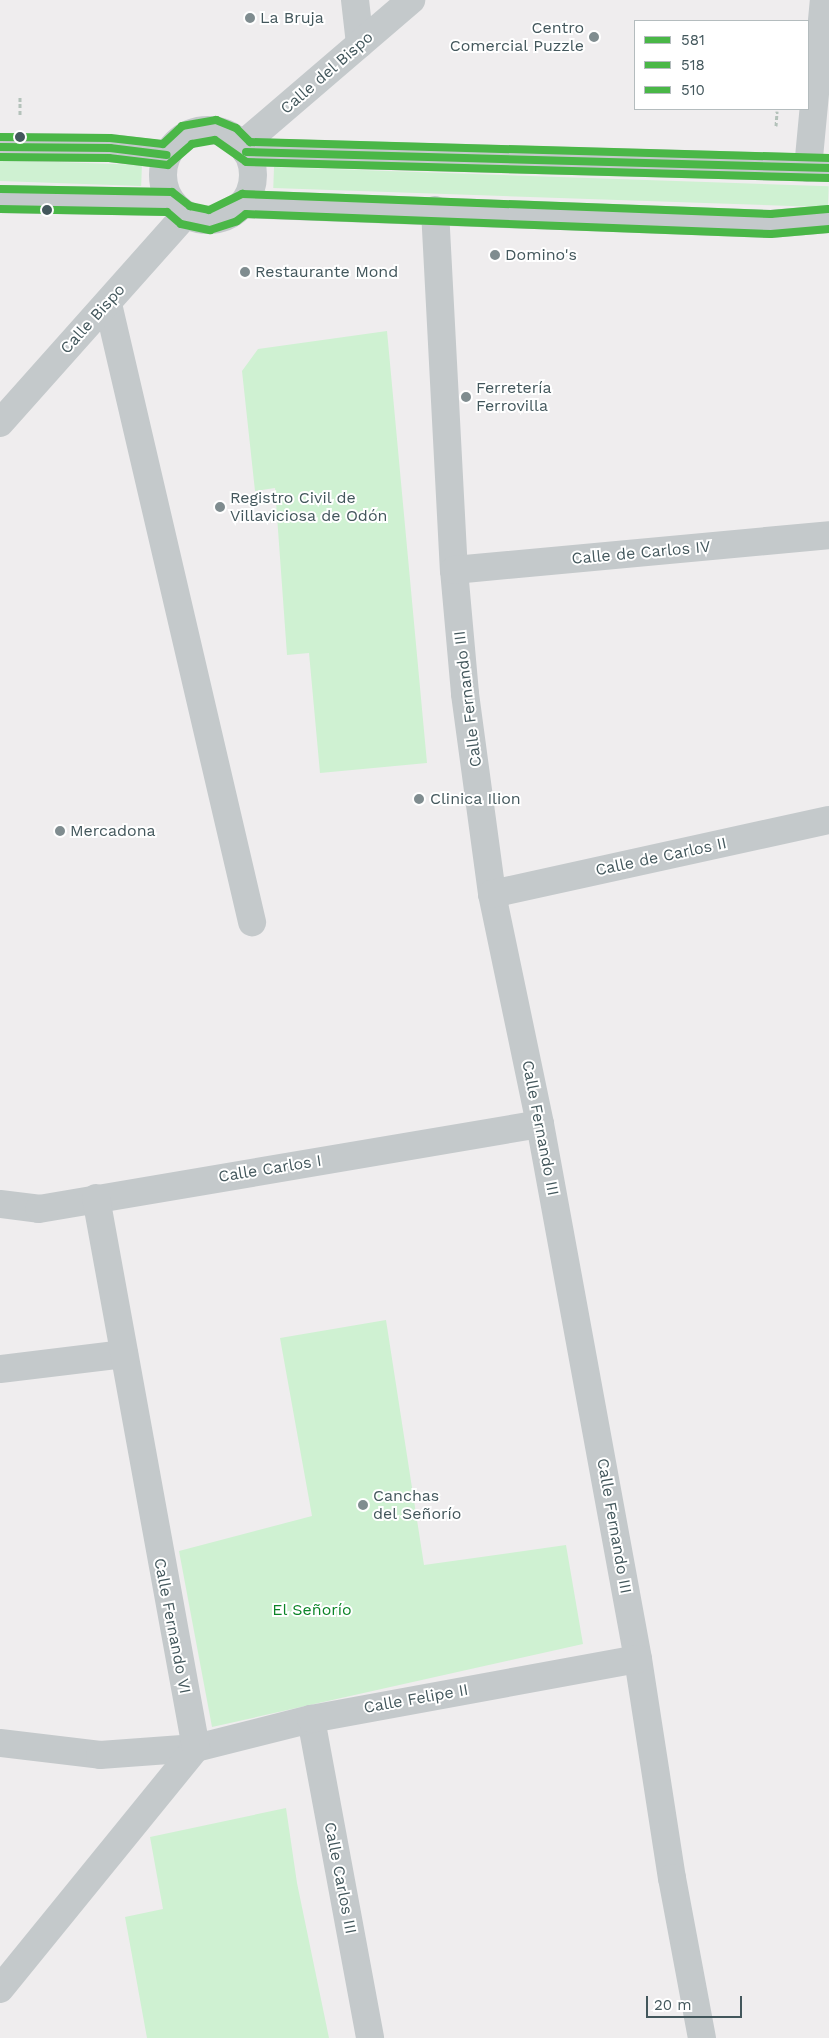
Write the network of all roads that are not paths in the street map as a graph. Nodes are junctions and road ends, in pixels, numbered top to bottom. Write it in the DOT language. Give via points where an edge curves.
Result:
graph roads {
  1 [pos="354,0"];
  2 [pos="411,0"];
  3 [pos="824,0"];
  4 [pos="360,44"];
  5 [pos="0,147"];
  6 [pos="244,148"];
  7 [pos="167,155"];
  8 [pos="818,168"];
  9 [pos="0,199"];
  10 [pos="242,204"];
  11 [pos="178,208"];
  12 [pos="435,210"];
  13 [pos="829,219"];
  14 [pos="108,304"];
  15 [pos="0,422"];
  16 [pos="829,535"];
  17 [pos="454,570"];
  18 [pos="829,820"];
  19 [pos="492,894"];
  20 [pos="252,922"];
  21 [pos="540,1124"];
  22 [pos="96,1198"];
  23 [pos="0,1204"];
  24 [pos="124,1354"];
  25 [pos="0,1369"];
  26 [pos="638,1659"];
  27 [pos="310,1719"];
  28 [pos="0,1743"];
  29 [pos="196,1748"];
  30 [pos="0,1990"];
  31 [pos="370,2038"];
  32 [pos="702,2038"];
  1 -- 4 [label="street"];
  2 -- 4 [label="street, Calle del Bispo"];
  3 -- 8 [label="street"];
  4 -- 6 [label="street, Calle del Bispo"];
  5 -- 7 [label="street" via="110,148"];
  6 -- 7 [label="street" via="216,130 202,130 176,143"];
  6 -- 8 [label="street"];
  6 -- 10 [label="street" via="253,169 251,188"];
  7 -- 11 [label="street" via="164,187"];
  9 -- 11 [label="street" via="109,199"];
  10 -- 11 [label="street" via="234,212 210,220"];
  10 -- 12 [label="street"];
  11 -- 14 [label="street, Calle Bispo"];
  12 -- 13 [label="street" via="771,224"];
  12 -- 17 [label="street, Calle Fernando III"];
  14 -- 15 [label="street, Calle Bispo"];
  14 -- 20 [label="street"];
  16 -- 17 [label="street, Calle de Carlos IV"];
  17 -- 19 [label="street, Calle Fernando III" via="465,694"];
  18 -- 19 [label="street, Calle de Carlos II"];
  19 -- 21 [label="street, Calle Fernando III"];
  21 -- 22 [label="street, Calle Carlos I"];
  21 -- 26 [label="street, Calle Fernando III"];
  22 -- 23 [label="street, Calle Carlos I" via="39,1209"];
  22 -- 24 [label="street, Calle Fernando VI"];
  24 -- 25 [label="street"];
  24 -- 29 [label="street, Calle Fernando VI"];
  26 -- 27 [label="street, Calle Felipe II"];
  26 -- 32 [label="street, Calle Fernando III" via="672,1878"];
  27 -- 29 [label="street, Calle Felipe II"];
  27 -- 31 [label="street, Calle Carlos III"];
  28 -- 29 [label="street, Calle Felipe II" via="100,1754"];
  29 -- 30 [label="street"];
}
